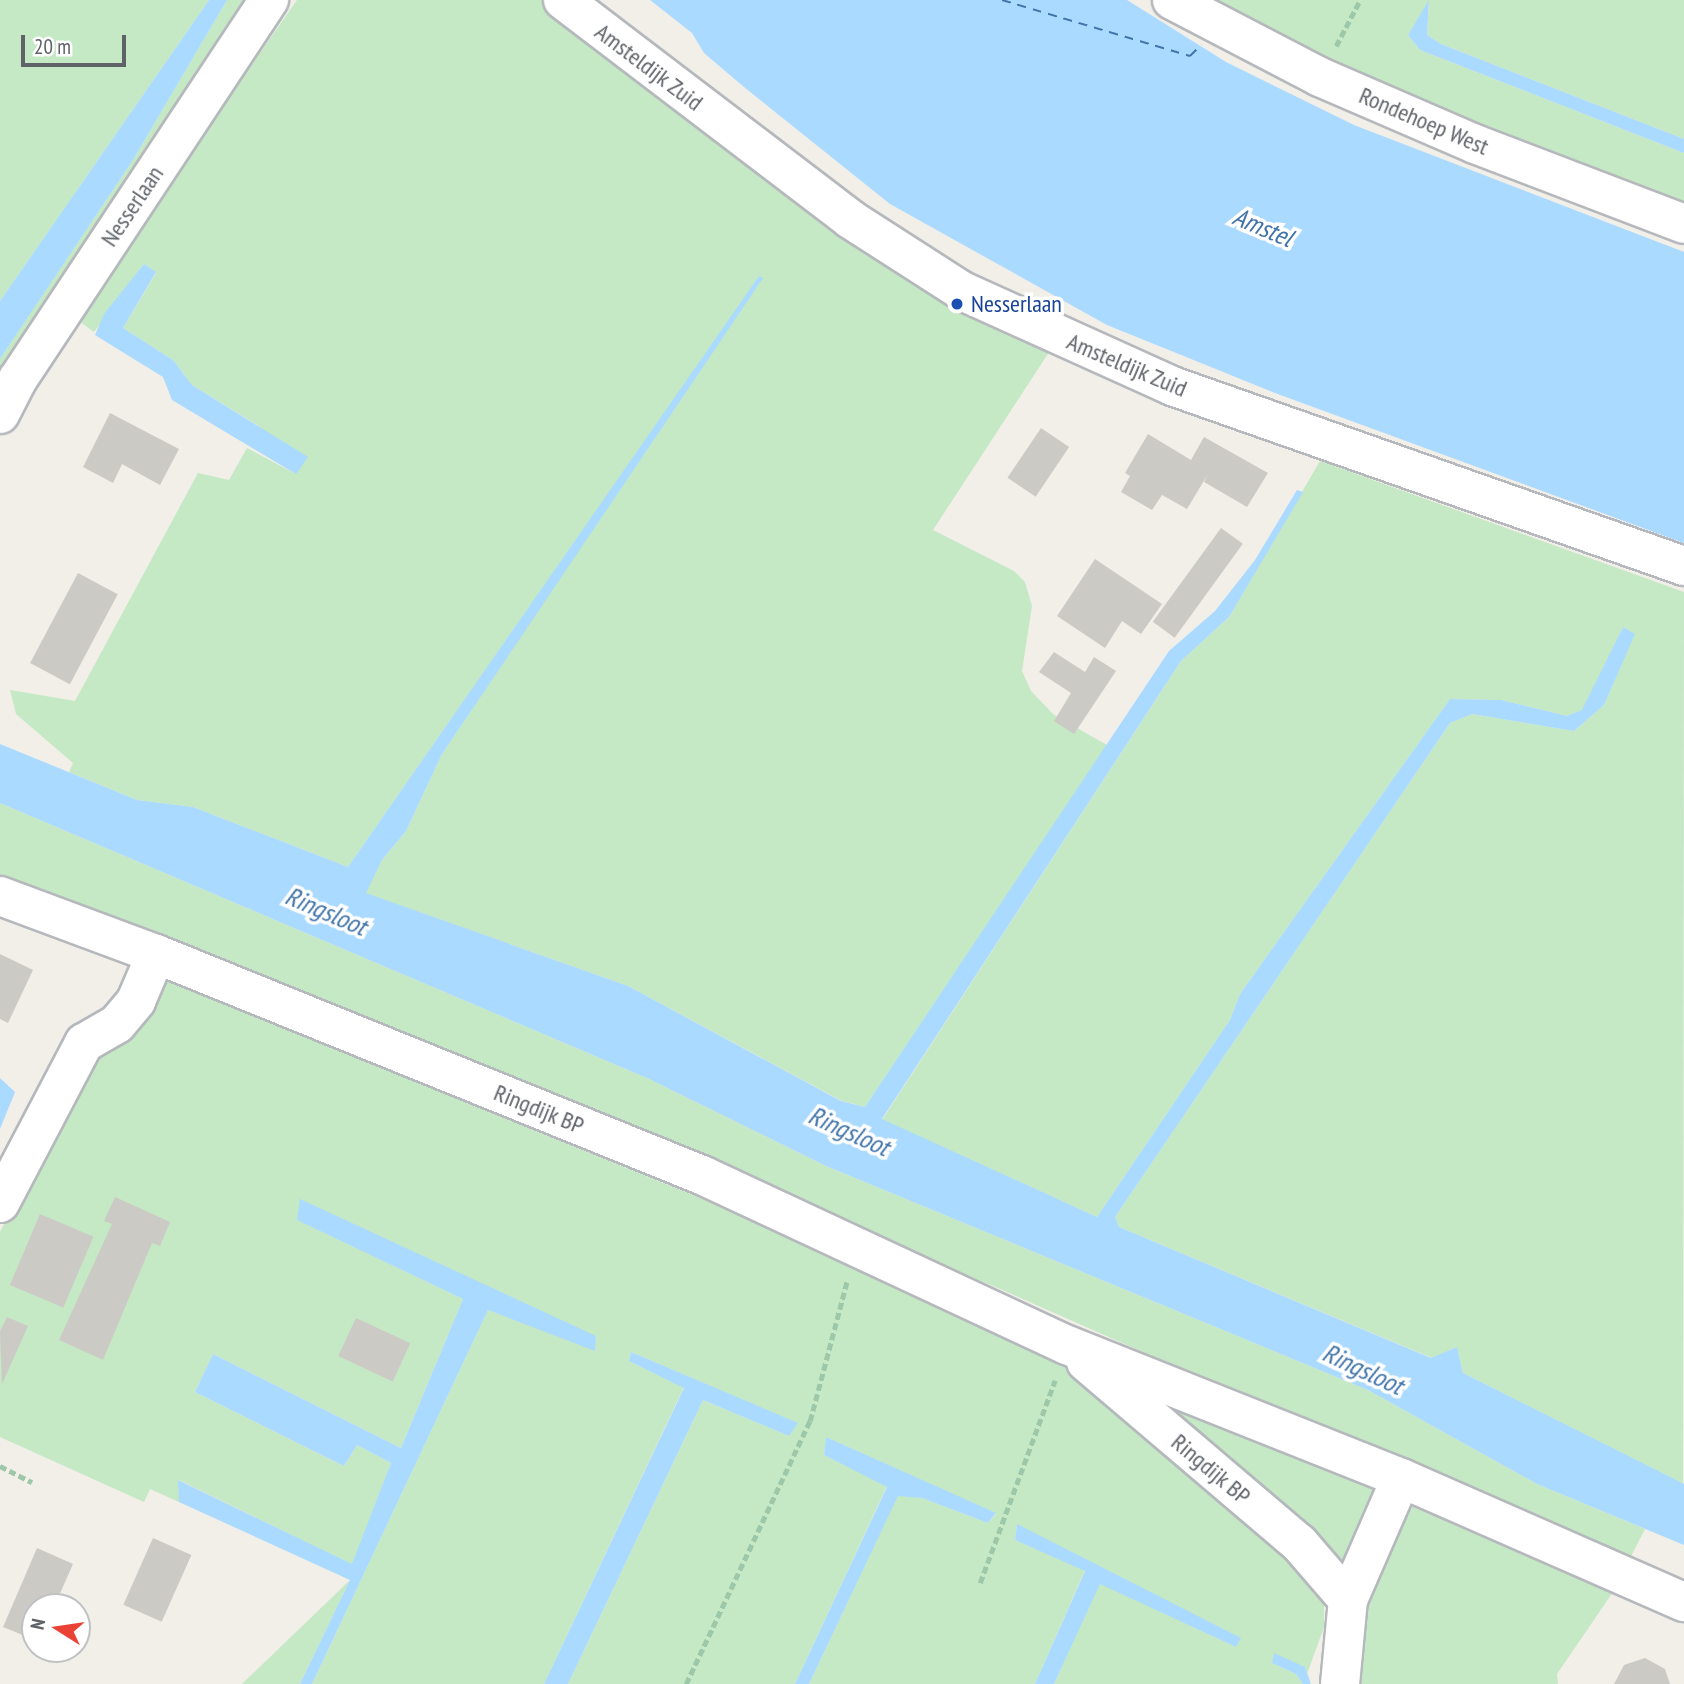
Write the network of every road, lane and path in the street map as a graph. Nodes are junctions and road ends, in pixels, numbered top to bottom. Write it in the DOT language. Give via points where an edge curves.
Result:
graph roads {
  1 [pos="269,0"];
  2 [pos="563,0"];
  3 [pos="1172,0"];
  4 [pos="1360,0"];
  5 [pos="1320,77"];
  6 [pos="1684,224"];
  7 [pos="0,414"];
  8 [pos="1684,566"];
  9 [pos="0,896"];
  10 [pos="156,954"];
  11 [pos="0,1203"];
  12 [pos="856,1246"];
  13 [pos="1068,1345"];
  14 [pos="0,1466"];
  15 [pos="1401,1478"];
  16 [pos="32,1482"];
  17 [pos="980,1583"];
  18 [pos="1348,1600"];
  19 [pos="1684,1602"];
  20 [pos="687,1684"];
  21 [pos="1340,1684"];
  1 -- 7 [label="street, Nesserlaan" via="18,379"];
  2 -- 8 [label="street, Amsteldijk Zuid" via="850,219 962,291 1172,386"];
  3 -- 5 [label="street, Rondehoep West"];
  4 -- 5 [label="path"];
  5 -- 6 [label="street, Rondehoep West" via="1475,144"];
  9 -- 10 [label="street, Ringdijk BP"];
  10 -- 11 [label="street" via="136,1002 117,1024 84,1043"];
  10 -- 12 [label="street, Ringdijk BP" via="704,1176"];
  12 -- 13 [label="street, Ringdijk BP"];
  12 -- 20 [label="path" via="810,1421"];
  13 -- 15 [label="street, Ringdijk BP"];
  13 -- 17 [label="path"];
  13 -- 18 [label="street, Ringdijk BP" via="1299,1543"];
  14 -- 16 [label="path"];
  15 -- 18 [label="street"];
  15 -- 19 [label="street, Ringdijk BP"];
  18 -- 21 [label="street"];
}
